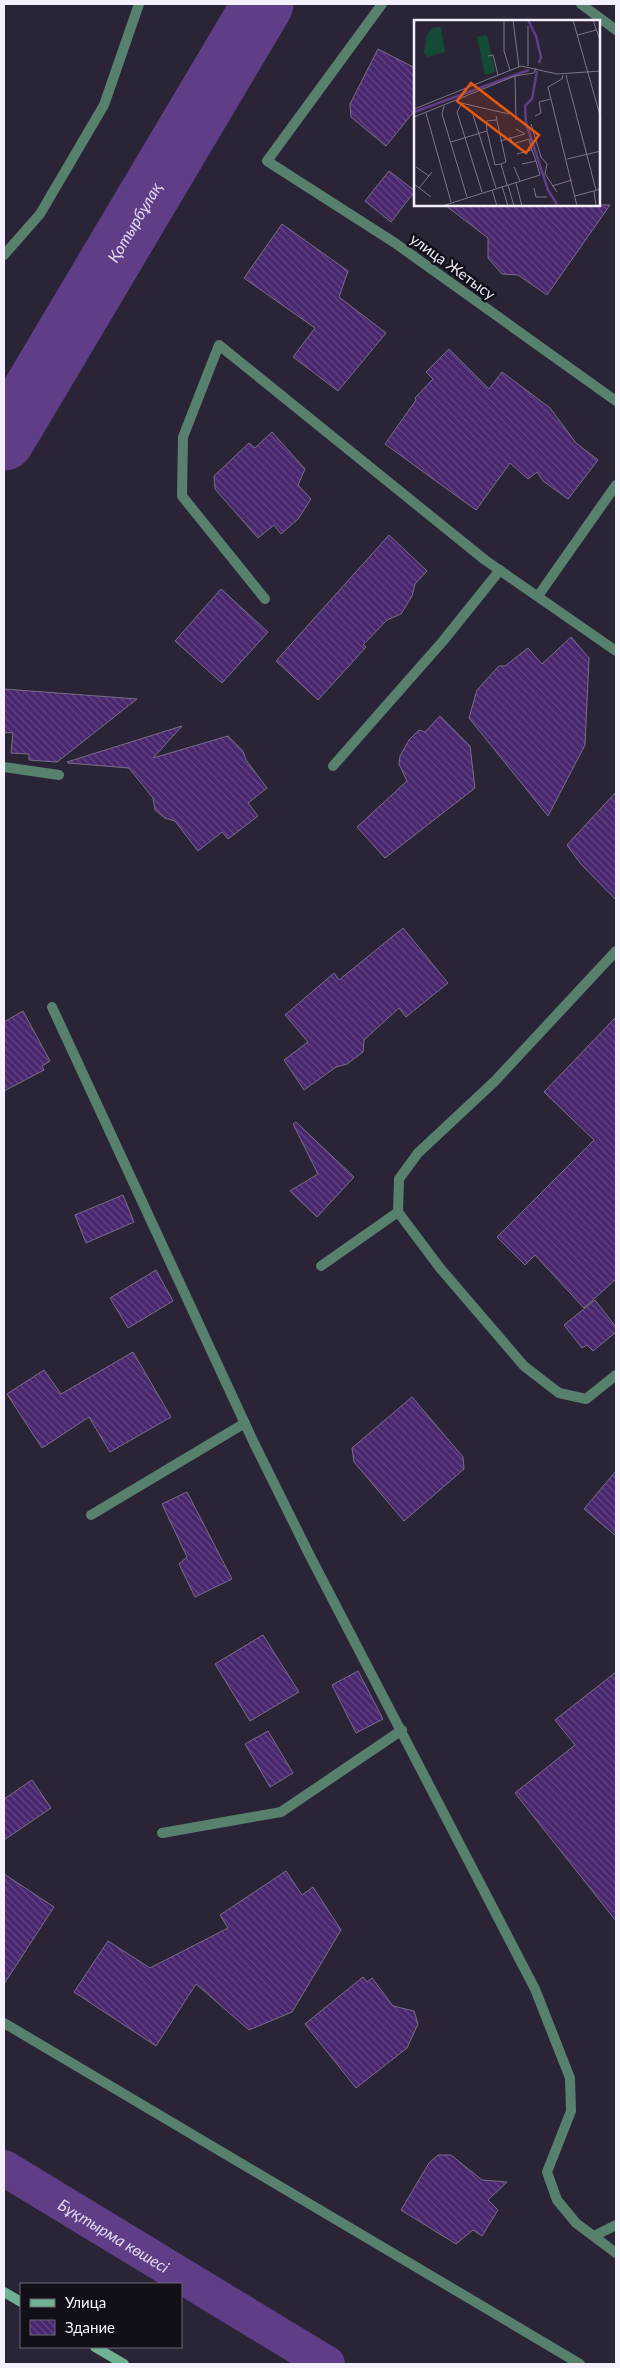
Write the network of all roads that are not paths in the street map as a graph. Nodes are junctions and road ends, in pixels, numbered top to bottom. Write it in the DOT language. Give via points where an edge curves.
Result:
graph roads {
  1 [pos="140,4"];
  2 [pos="382,4"];
  3 [pos="581,4"];
  4 [pos="616,30"];
  5 [pos="4,255"];
  6 [pos="616,401"];
  7 [pos="616,485"];
  8 [pos="500,570"];
  9 [pos="538,596"];
  10 [pos="265,599"];
  11 [pos="616,651"];
  12 [pos="333,766"];
  13 [pos="4,767"];
  14 [pos="59,775"];
  15 [pos="616,951"];
  16 [pos="52,1007"];
  17 [pos="398,1212"];
  18 [pos="321,1266"];
  19 [pos="616,1375"];
  20 [pos="245,1423"];
  21 [pos="91,1515"];
  22 [pos="402,1730"];
  23 [pos="162,1833"];
  24 [pos="4,2023"];
  25 [pos="616,2225"];
  26 [pos="594,2236"];
  27 [pos="616,2253"];
  28 [pos="4,2292"];
  29 [pos="20,2301"];
  30 [pos="97,2348"];
  31 [pos="124,2364"];
  32 [pos="580,2364"];
  1 -- 5 [label="street" via="104,105 40,214"];
  2 -- 6 [label="street, улица Жетысу" via="267,161 395,243"];
  3 -- 4 [label="street"];
  7 -- 9 [label="street"];
  8 -- 9 [label="street"];
  8 -- 10 [label="street" via="219,345 183,437 182,496"];
  8 -- 12 [label="street" via="444,641"];
  9 -- 11 [label="street"];
  13 -- 14 [label="street"];
  15 -- 17 [label="street" via="494,1081 418,1154 399,1179"];
  16 -- 20 [label="street"];
  17 -- 18 [label="street"];
  17 -- 19 [label="street" via="440,1268 524,1366 559,1393 586,1399"];
  20 -- 21 [label="street"];
  20 -- 22 [label="street" via="310,1556"];
  22 -- 23 [label="street" via="281,1812"];
  22 -- 26 [label="street" via="535,1989 570,2078 571,2111 547,2172 557,2200 576,2223"];
  24 -- 32 [label="street"];
  25 -- 26 [label="street"];
  26 -- 27 [label="street"];
  28 -- 29 [label="main road"];
  30 -- 31 [label="main road"];
}
